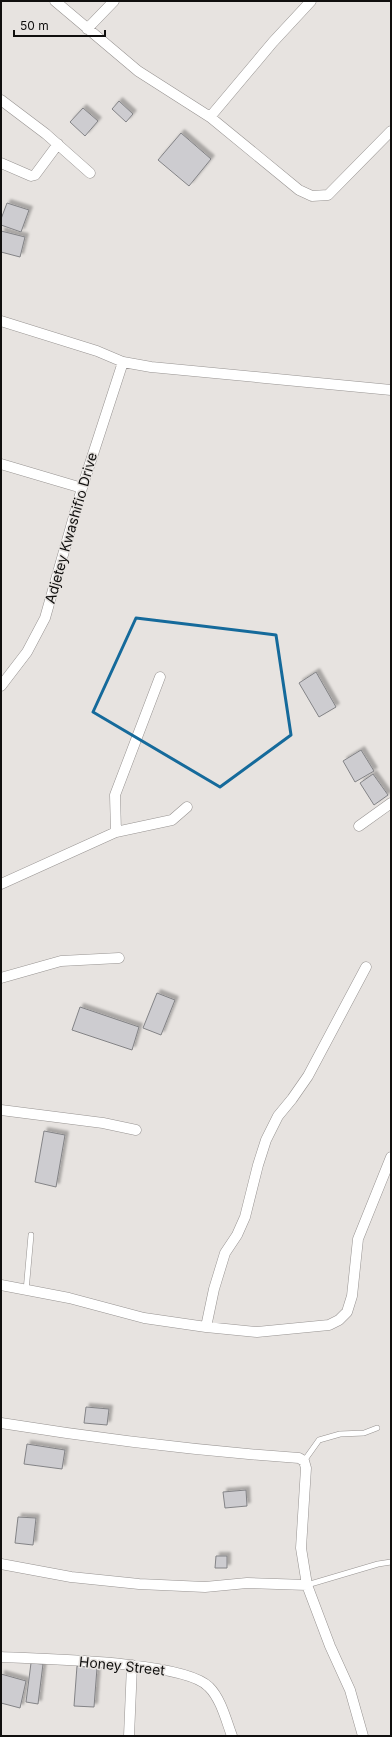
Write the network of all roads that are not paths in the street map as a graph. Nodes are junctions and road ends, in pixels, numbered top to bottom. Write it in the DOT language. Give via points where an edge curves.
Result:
graph roads {
  1 [pos="55,1"];
  2 [pos="114,1"];
  3 [pos="311,1"];
  4 [pos="87,29"];
  5 [pos="1,100"];
  6 [pos="210,117"];
  7 [pos="391,131"];
  8 [pos="58,144"];
  9 [pos="1,163"];
  10 [pos="90,173"];
  11 [pos="1,321"];
  12 [pos="123,362"];
  13 [pos="391,390"];
  14 [pos="1,464"];
  15 [pos="82,488"];
  16 [pos="160,677"];
  17 [pos="1,686"];
  18 [pos="391,803"];
  19 [pos="187,808"];
  20 [pos="359,826"];
  21 [pos="116,832"];
  22 [pos="1,884"];
  23 [pos="119,958"];
  24 [pos="366,967"];
  25 [pos="1,978"];
  26 [pos="1,1110"];
  27 [pos="136,1130"];
  28 [pos="391,1157"];
  29 [pos="31,1235"];
  30 [pos="1,1285"];
  31 [pos="26,1291"];
  32 [pos="206,1327"];
  33 [pos="1,1423"];
  34 [pos="377,1428"];
  35 [pos="304,1461"];
  36 [pos="391,1562"];
  37 [pos="1,1564"];
  38 [pos="307,1585"];
  39 [pos="1,1657"];
  40 [pos="132,1665"];
  41 [pos="129,1736"];
  42 [pos="232,1736"];
  43 [pos="363,1736"];
  1 -- 4 [label="street"];
  2 -- 4 [label="street"];
  3 -- 6 [label="street"];
  4 -- 6 [label="street" via="138,71"];
  5 -- 8 [label="street"];
  6 -- 7 [label="street" via="299,190 312,196 328,195"];
  8 -- 9 [label="street" via="39,172 31,176"];
  8 -- 10 [label="street"];
  11 -- 12 [label="street" via="90,348"];
  12 -- 13 [label="street" via="151,367"];
  12 -- 15 [label="street, Adjetey Kwashifio Drive"];
  14 -- 15 [label="street"];
  15 -- 17 [label="street, Adjetey Kwashifio Drive" via="45,618 27,652"];
  16 -- 21 [label="street" via="115,794"];
  18 -- 20 [label="street"];
  19 -- 21 [label="street" via="172,820"];
  21 -- 22 [label="street"];
  23 -- 25 [label="street" via="61,961"];
  24 -- 32 [label="street" via="308,1076 278,1116 266,1140 245,1217 225,1253"];
  26 -- 27 [label="street" via="103,1123"];
  28 -- 32 [label="street" via="358,1239 352,1296 346,1312 339,1320 329,1325 257,1332"];
  29 -- 31 [label="lane"];
  30 -- 31 [label="street"];
  31 -- 32 [label="street" via="69,1298 144,1318"];
  33 -- 35 [label="street" via="65,1433 299,1458"];
  34 -- 35 [label="lane" via="364,1433 340,1434 319,1440"];
  35 -- 38 [label="street" via="306,1468 301,1548"];
  36 -- 38 [label="lane"];
  37 -- 38 [label="street" via="71,1577 139,1584 205,1587 247,1583"];
  38 -- 43 [label="street" via="350,1690"];
  39 -- 40 [label="street, Honey Street"];
  40 -- 41 [label="street"];
  40 -- 42 [label="street, Honey Street" via="192,1676 209,1686"];
}
